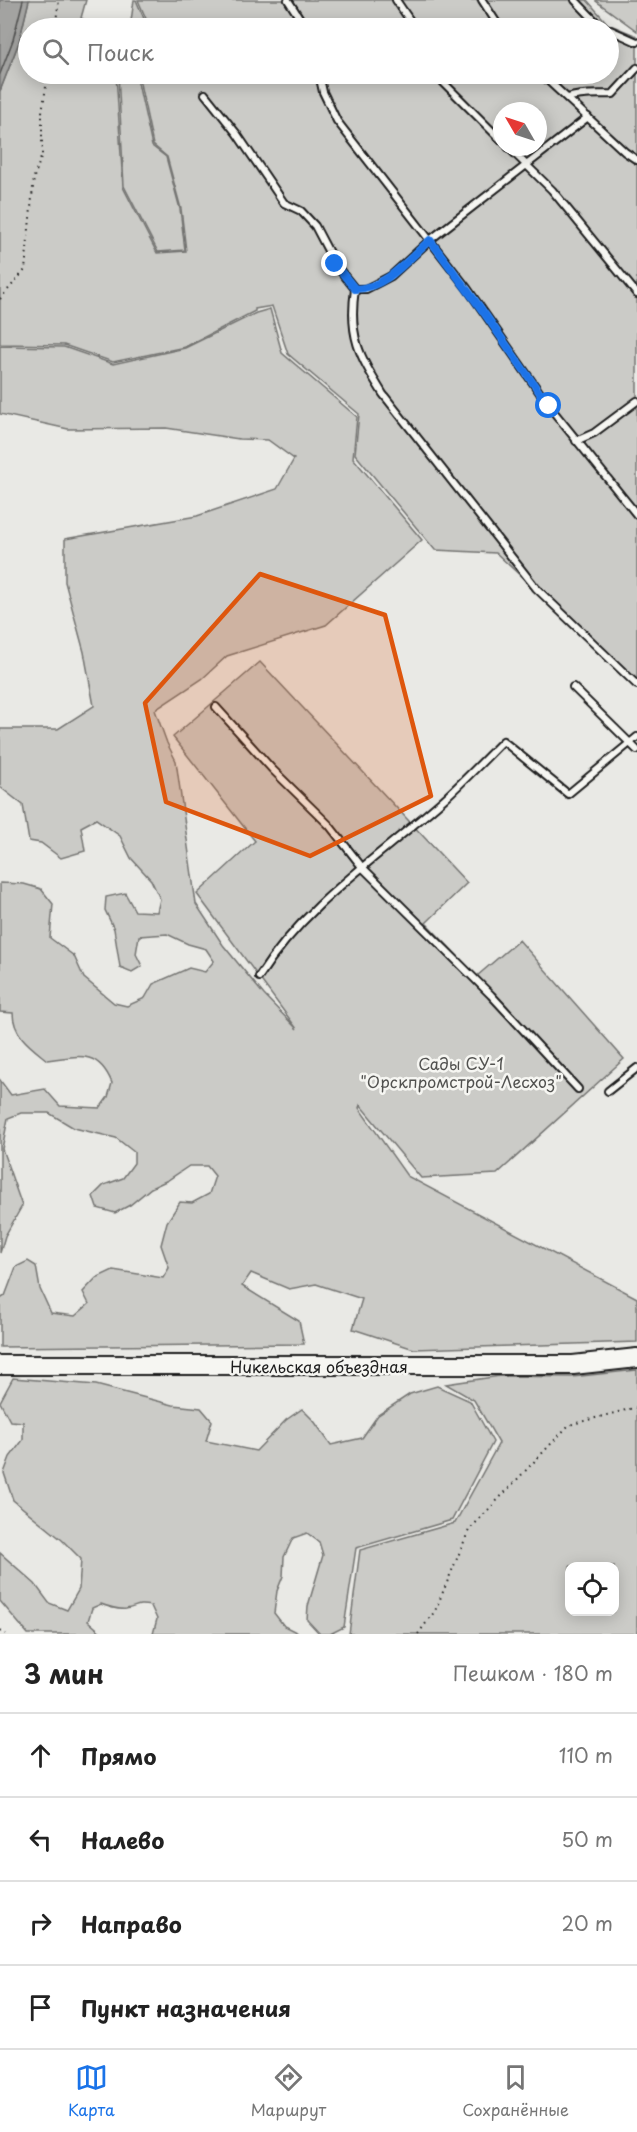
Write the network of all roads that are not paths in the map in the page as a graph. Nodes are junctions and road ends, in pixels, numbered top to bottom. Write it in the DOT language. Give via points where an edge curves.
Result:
graph roads {
  1 [pos="288,0"];
  2 [pos="396,0"];
  3 [pos="482,0"];
  4 [pos="575,0"];
  5 [pos="300,18"];
  6 [pos="408,18"];
  7 [pos="494,18"];
  8 [pos="592,18"];
  9 [pos="619,34"];
  10 [pos="637,42"];
  11 [pos="637,68"];
  12 [pos="321,84"];
  13 [pos="445,84"];
  14 [pos="552,84"];
  15 [pos="205,94"];
  16 [pos="568,98"];
  17 [pos="588,117"];
  18 [pos="493,132"];
  19 [pos="517,156"];
  20 [pos="637,160"];
  21 [pos="526,166"];
  22 [pos="430,240"];
  23 [pos="355,289"];
  24 [pos="637,294"];
  25 [pos="637,401"];
  26 [pos="576,441"];
  27 [pos="637,515"];
  28 [pos="637,685"];
  29 [pos="573,687"];
  30 [pos="216,707"];
  31 [pos="637,737"];
  32 [pos="628,742"];
  33 [pos="637,750"];
  34 [pos="362,867"];
  35 [pos="259,977"];
  36 [pos="637,1068"];
  37 [pos="578,1089"];
  38 [pos="608,1091"];
  39 [pos="637,1358"];
  40 [pos="0,1365"];
  1 -- 5 [label="lane"];
  2 -- 6 [label="lane"];
  3 -- 7 [label="lane"];
  4 -- 8 [label="lane"];
  9 -- 10 [label="lane"];
  11 -- 16 [label="lane" via="613,94 577,94"];
  12 -- 22 [label="lane" via="337,121"];
  13 -- 18 [label="lane"];
  14 -- 16 [label="lane"];
  15 -- 23 [label="lane" via="284,203 301,211 315,226 335,264"];
  16 -- 17 [label="lane"];
  17 -- 20 [label="lane"];
  17 -- 21 [label="lane"];
  19 -- 21 [label="lane"];
  21 -- 22 [label="lane"];
  21 -- 24 [label="lane" via="552,190"];
  22 -- 23 [label="lane" via="391,276 366,289"];
  22 -- 26 [label="lane"];
  23 -- 28 [label="lane" via="354,340 383,394 536,588"];
  25 -- 26 [label="lane" via="594,433"];
  26 -- 27 [label="lane"];
  29 -- 32 [label="lane"];
  30 -- 34 [label="lane" via="329,825"];
  31 -- 32 [label="lane"];
  32 -- 33 [label="lane"];
  32 -- 34 [label="lane" via="568,794 503,741 444,799"];
  34 -- 35 [label="lane" via="314,910 273,954"];
  34 -- 37 [label="lane" via="491,995"];
  36 -- 38 [label="lane"];
  39 -- 40 [label="main road, Никельская объездная" via="573,1365"];
}
